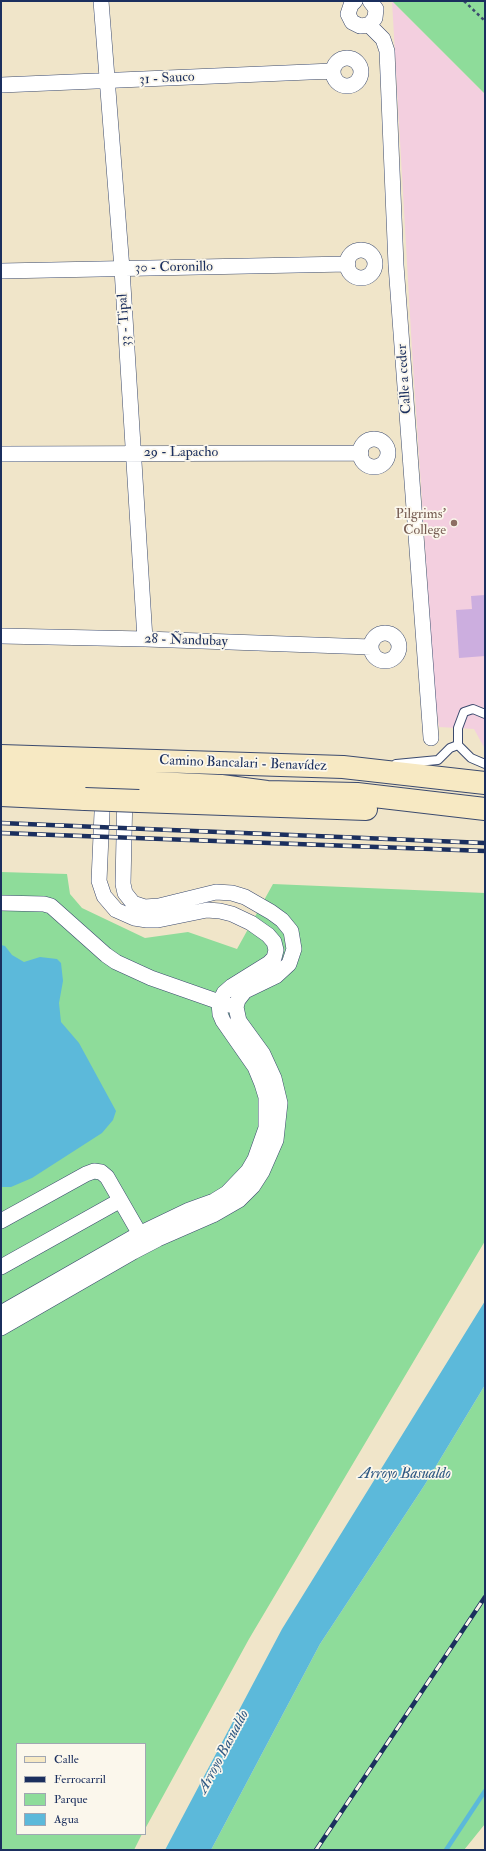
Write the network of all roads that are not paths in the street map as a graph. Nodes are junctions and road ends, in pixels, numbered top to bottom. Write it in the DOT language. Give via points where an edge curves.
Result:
graph roads {
  1 [pos="101,1"];
  2 [pos="354,1"];
  3 [pos="370,1"];
  4 [pos="369,25"];
  5 [pos="333,72"];
  6 [pos="108,82"];
  7 [pos="1,86"];
  8 [pos="348,264"];
  9 [pos="122,269"];
  10 [pos="1,272"];
  11 [pos="133,453"];
  12 [pos="360,453"];
  13 [pos="1,454"];
  14 [pos="1,636"];
  15 [pos="145,639"];
  16 [pos="371,647"];
  17 [pos="485,714"];
  18 [pos="431,738"];
  19 [pos="458,745"];
  20 [pos="1,756"];
  21 [pos="485,764"];
  22 [pos="343,768"];
  23 [pos="1,776"];
  24 [pos="103,781"];
  25 [pos="126,782"];
  26 [pos="485,783"];
  27 [pos="222,786"];
  28 [pos="1,795"];
  29 [pos="485,795"];
  30 [pos="485,810"];
  31 [pos="249,899"];
  32 [pos="1,903"];
  33 [pos="240,917"];
  34 [pos="219,1003"];
  35 [pos="236,1007"];
  36 [pos="120,1201"];
  37 [pos="1,1221"];
  38 [pos="143,1240"];
  39 [pos="1,1268"];
  40 [pos="1,1313"];
  41 [pos="1,1328"];
  1 -- 6 [label="street, 33 - Tipal"];
  2 -- 4 [label="street" via="348,14 352,22 360,26"];
  3 -- 4 [label="street" via="376,13"];
  4 -- 18 [label="street, Calle a ceder" via="383,39 387,51 396,265"];
  5 -- 6 [label="street, 31 - Sauco"];
  6 -- 7 [label="street, 31 - Sauco"];
  6 -- 9 [label="street, 33 - Tipal"];
  8 -- 9 [label="street, 30 - Coronillo"];
  9 -- 10 [label="street, 30 - Coronillo"];
  9 -- 11 [label="street, 33 - Tipal"];
  11 -- 12 [label="street, 29 - Lapacho"];
  11 -- 13 [label="street, 29 - Lapacho"];
  11 -- 15 [label="street, 33 - Tipal"];
  14 -- 15 [label="street, 28 - Ñandubay"];
  15 -- 16 [label="street, 28 - Ñandubay"];
  17 -- 19 [label="lane" via="474,709 464,712 458,728"];
  19 -- 21 [label="lane" via="471,758"];
  19 -- 22 [label="lane" via="450,748 438,760"];
  20 -- 22 [label="main road, Camino Bancalari - Benavídez"];
  22 -- 26 [label="main road, Camino Bancalari - Benavídez"];
  23 -- 24 [label="main road"];
  24 -- 25 [label="main road"];
  24 -- 33 [label="street" via="99,882 107,901 124,915 147,920 207,910"];
  25 -- 27 [label="main road"];
  25 -- 31 [label="street" via="122,884 129,900 138,906 159,906 216,892 232,893"];
  27 -- 29 [label="main road" via="331,782"];
  27 -- 30 [label="main road" via="267,792 357,794"];
  28 -- 30 [label="main road, bridge" via="383,810"];
  31 -- 33 [label="street"];
  31 -- 35 [label="street" via="282,920 291,931 294,949 286,969 245,991"];
  32 -- 34 [label="street" via="51,906 116,962 137,973"];
  33 -- 34 [label="street" via="268,935 276,950 269,964 232,986 224,993"];
  34 -- 35 [label="street"];
  34 -- 38 [label="street" via="223,1021 255,1067 262,1084 266,1111 266,1128 262,1143 248,1171 227,1193 189,1210"];
  35 -- 38 [label="street" via="239,1021 269,1065 277,1088 280,1103 278,1130 268,1161 253,1186 239,1200 213,1215"];
  36 -- 37 [label="street" via="107,1177 101,1172 94,1171"];
  36 -- 38 [label="street"];
  36 -- 39 [label="street"];
  38 -- 40 [label="street"];
  38 -- 41 [label="street"];
}
